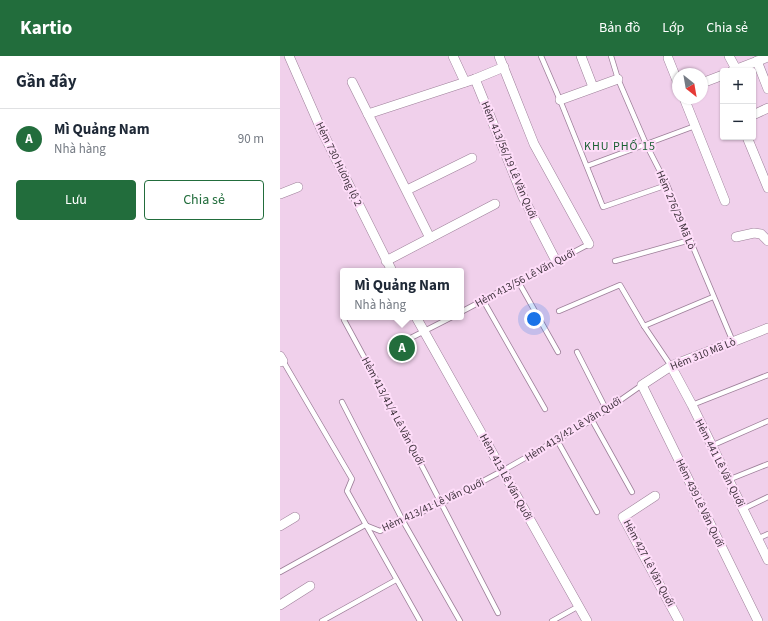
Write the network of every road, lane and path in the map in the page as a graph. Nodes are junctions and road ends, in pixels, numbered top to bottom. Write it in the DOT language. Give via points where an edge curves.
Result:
graph roads {
  1 [pos="289,56"];
  2 [pos="453,56"];
  3 [pos="499,56"];
  4 [pos="541,56"];
  5 [pos="581,56"];
  6 [pos="611,56"];
  7 [pos="729,56"];
  8 [pos="768,57"];
  9 [pos="668,58"];
  10 [pos="757,61"];
  11 [pos="504,67"];
  12 [pos="672,68"];
  13 [pos="733,68"];
  14 [pos="739,68"];
  15 [pos="720,75"];
  16 [pos="475,79"];
  17 [pos="618,79"];
  18 [pos="708,80"];
  19 [pos="352,82"];
  20 [pos="465,82"];
  21 [pos="593,87"];
  22 [pos="768,89"];
  23 [pos="560,100"];
  24 [pos="686,104"];
  25 [pos="767,112"];
  26 [pos="368,114"];
  27 [pos="756,114"];
  28 [pos="695,126"];
  29 [pos="748,140"];
  30 [pos="646,144"];
  31 [pos="472,158"];
  32 [pos="587,166"];
  33 [pos="667,185"];
  34 [pos="298,187"];
  35 [pos="768,188"];
  36 [pos="407,190"];
  37 [pos="280,194"];
  38 [pos="725,201"];
  39 [pos="495,204"];
  40 [pos="736,237"];
  41 [pos="430,238"];
  42 [pos="690,240"];
  43 [pos="768,241"];
  44 [pos="589,244"];
  45 [pos="386,261"];
  46 [pos="556,261"];
  47 [pos="615,261"];
  48 [pos="390,268"];
  49 [pos="518,281"];
  50 [pos="714,297"];
  51 [pos="483,300"];
  52 [pos="464,310"];
  53 [pos="560,311"];
  54 [pos="344,320"];
  55 [pos="418,320"];
  56 [pos="446,320"];
  57 [pos="644,326"];
  58 [pos="768,328"];
  59 [pos="424,332"];
  60 [pos="733,342"];
  61 [pos="393,347"];
  62 [pos="558,352"];
  63 [pos="577,352"];
  64 [pos="281,360"];
  65 [pos="671,366"];
  66 [pos="768,375"];
  67 [pos="642,385"];
  68 [pos="342,402"];
  69 [pos="692,406"];
  70 [pos="545,409"];
  71 [pos="606,409"];
  72 [pos="592,420"];
  73 [pos="768,421"];
  74 [pos="557,440"];
  75 [pos="711,446"];
  76 [pos="768,464"];
  77 [pos="502,471"];
  78 [pos="728,480"];
  79 [pos="632,492"];
  80 [pos="655,496"];
  81 [pos="768,497"];
  82 [pos="442,503"];
  83 [pos="743,509"];
  84 [pos="597,512"];
  85 [pos="295,517"];
  86 [pos="403,521"];
  87 [pos="365,525"];
  88 [pos="280,526"];
  89 [pos="768,534"];
  90 [pos="758,539"];
  91 [pos="768,560"];
  92 [pos="280,572"];
  93 [pos="396,580"];
  94 [pos="310,586"];
  95 [pos="280,605"];
  96 [pos="579,606"];
  97 [pos="498,613"];
  98 [pos="322,621"];
  99 [pos="420,621"];
  100 [pos="460,621"];
  101 [pos="552,621"];
  102 [pos="587,621"];
  103 [pos="679,621"];
  104 [pos="758,621"];
  1 -- 45 [label="street, Hẻm 730 Hương lộ 2" via="321,129"];
  2 -- 20 [label="street"];
  3 -- 11 [label="street"];
  4 -- 23 [label="lane"];
  5 -- 21 [label="street"];
  6 -- 17 [label="lane, Hẻm 276/29 Mã Lò"];
  7 -- 13 [label="street"];
  8 -- 10 [label="street"];
  9 -- 12 [label="street"];
  10 -- 14 [label="street"];
  10 -- 22 [label="street"];
  11 -- 16 [label="street"];
  11 -- 44 [label="street" via="534,144"];
  15 -- 18 [label="street"];
  16 -- 20 [label="street"];
  16 -- 46 [label="street, Hẻm 413/56/19 Lê Văn Quới" via="523,197"];
  17 -- 21 [label="street"];
  17 -- 30 [label="lane, Hẻm 276/29 Mã Lò"];
  19 -- 26 [label="street"];
  20 -- 26 [label="street"];
  21 -- 23 [label="street"];
  23 -- 32 [label="lane"];
  24 -- 28 [label="street"];
  25 -- 27 [label="street"];
  26 -- 36 [label="street"];
  28 -- 30 [label="lane"];
  28 -- 38 [label="street"];
  29 -- 35 [label="street"];
  30 -- 32 [label="lane"];
  30 -- 33 [label="lane, Hẻm 276/29 Mã Lò"];
  31 -- 36 [label="street"];
  32 -- 33 [label="lane" via="603,207"];
  33 -- 42 [label="lane, Hẻm 276/29 Mã Lò"];
  34 -- 37 [label="street"];
  36 -- 41 [label="street"];
  39 -- 41 [label="street"];
  40 -- 43 [label="street" via="754,233 761,234"];
  41 -- 45 [label="street"];
  42 -- 47 [label="lane"];
  42 -- 50 [label="lane, Hẻm 276/29 Mã Lò"];
  44 -- 46 [label="lane, Hẻm 413/56 Lê Văn Quới"];
  45 -- 48 [label="street, Hẻm 730 Hương lộ 2"];
  46 -- 49 [label="lane, Hẻm 413/56 Lê Văn Quới"];
  49 -- 51 [label="lane, Hẻm 413/56 Lê Văn Quới"];
  49 -- 62 [label="lane"];
  50 -- 57 [label="lane"];
  50 -- 60 [label="lane, Hẻm 276/29 Mã Lò"];
  51 -- 52 [label="lane, Hẻm 413/56 Lê Văn Quới"];
  51 -- 70 [label="lane"];
  53 -- 57 [label="lane" via="620,285"];
  54 -- 82 [label="lane, Hẻm 413/41/4 Lê Văn Quới"];
  55 -- 59 [label="street"];
  56 -- 59 [label="lane"];
  57 -- 65 [label="lane"];
  58 -- 60 [label="street, Hẻm 310 Mã Lò"];
  59 -- 61 [label="lane"];
  59 -- 77 [label="street, Hẻm 413 Lê Văn Quới"];
  60 -- 65 [label="street, Hẻm 310 Mã Lò"];
  63 -- 71 [label="lane"];
  64 -- 87 [label="lane" via="352,479 347,491"];
  65 -- 67 [label="street, Hẻm 310 Mã Lò"];
  65 -- 69 [label="street, Hẻm 441 Lê Văn Quới"];
  66 -- 69 [label="lane"];
  67 -- 71 [label="lane, Hẻm 413/42 Lê Văn Quới"];
  67 -- 104 [label="street, Hẻm 439 Lê Văn Quới"];
  68 -- 86 [label="lane"];
  69 -- 75 [label="street, Hẻm 441 Lê Văn Quới"];
  71 -- 72 [label="lane, Hẻm 413/42 Lê Văn Quới"];
  72 -- 74 [label="lane, Hẻm 413/42 Lê Văn Quới"];
  72 -- 79 [label="lane"];
  73 -- 75 [label="lane"];
  74 -- 77 [label="lane, Hẻm 413/42 Lê Văn Quới"];
  74 -- 84 [label="lane"];
  75 -- 78 [label="street, Hẻm 441 Lê Văn Quới"];
  76 -- 78 [label="lane"];
  77 -- 82 [label="lane, Hẻm 413/41 Lê Văn Quới"];
  77 -- 96 [label="street, Hẻm 413 Lê Văn Quới"];
  78 -- 83 [label="street, Hẻm 441 Lê Văn Quới"];
  80 -- 103 [label="street, Hẻm 427 Lê Văn Quới" via="623,517"];
  81 -- 83 [label="lane"];
  82 -- 86 [label="lane, Hẻm 413/41 Lê Văn Quới"];
  82 -- 97 [label="lane, Hẻm 413/41/4 Lê Văn Quới"];
  83 -- 90 [label="street, Hẻm 441 Lê Văn Quới"];
  85 -- 88 [label="street"];
  86 -- 87 [label="lane, Hẻm 413/41 Lê Văn Quới" via="380,531"];
  86 -- 100 [label="lane"];
  87 -- 92 [label="lane, Hẻm 413/41 Lê Văn Quới"];
  87 -- 93 [label="lane"];
  89 -- 90 [label="lane"];
  90 -- 91 [label="street, Hẻm 441 Lê Văn Quới"];
  93 -- 98 [label="lane"];
  93 -- 99 [label="lane"];
  94 -- 95 [label="street"];
  96 -- 101 [label="lane"];
  96 -- 102 [label="street, Hẻm 413 Lê Văn Quới"];
}
